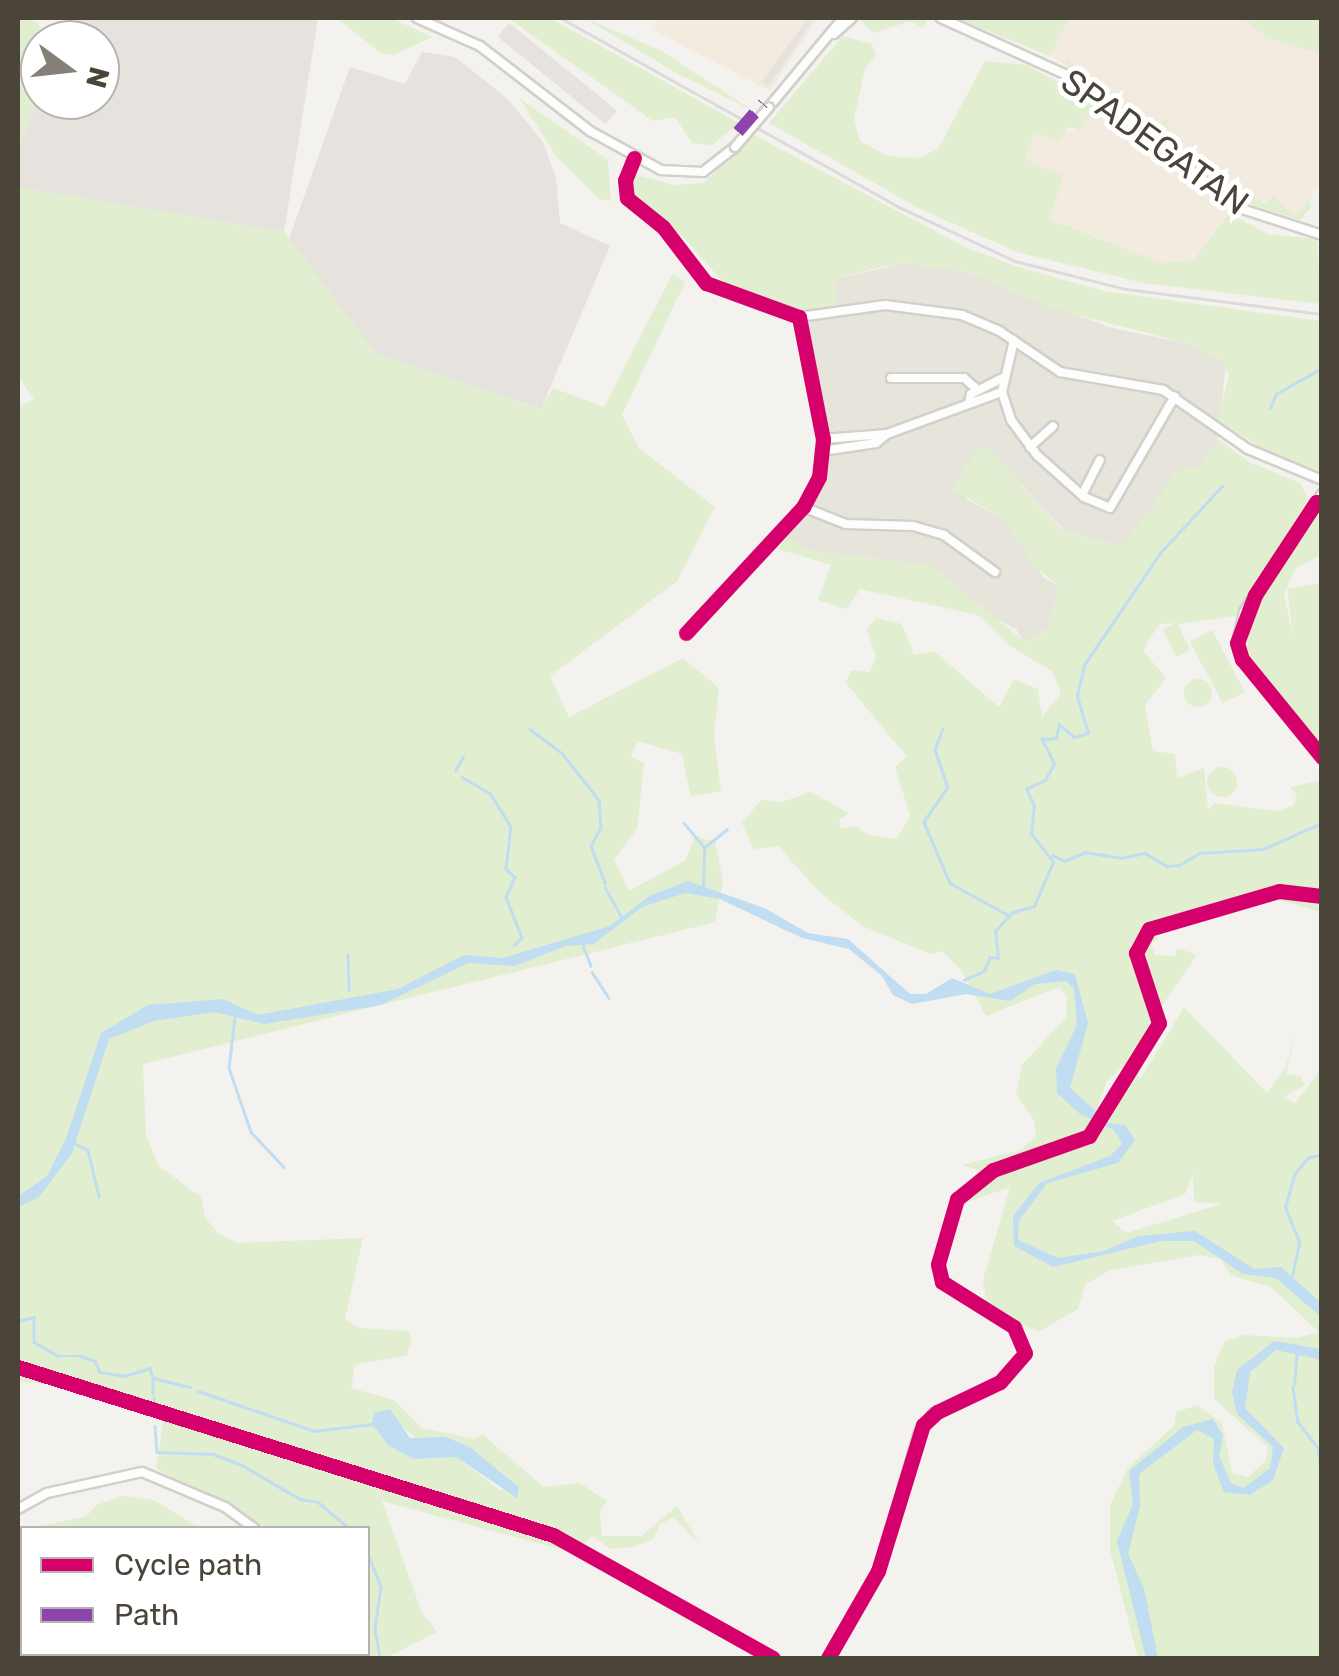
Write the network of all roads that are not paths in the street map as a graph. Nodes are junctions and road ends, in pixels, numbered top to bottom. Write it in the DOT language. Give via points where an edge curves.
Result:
graph roads {
  1 [pos="417,18"];
  2 [pos="843,18"];
  3 [pos="852,18"];
  4 [pos="940,18"];
  5 [pos="830,37"];
  6 [pos="634,158"];
  7 [pos="1320,231"];
  8 [pos="799,317"];
  9 [pos="1014,340"];
  10 [pos="891,378"];
  11 [pos="1001,379"];
  12 [pos="978,390"];
  13 [pos="1002,392"];
  14 [pos="1175,396"];
  15 [pos="969,403"];
  16 [pos="1053,426"];
  17 [pos="887,434"];
  18 [pos="824,439"];
  19 [pos="1030,447"];
  20 [pos="824,450"];
  21 [pos="1100,460"];
  22 [pos="1322,480"];
  23 [pos="1322,494"];
  24 [pos="1082,495"];
  25 [pos="803,507"];
  26 [pos="995,572"];
  27 [pos="686,632"];
  28 [pos="1322,756"];
  29 [pos="934,1414"];
  30 [pos="18,1508"];
  31 [pos="251,1526"];
  32 [pos="828,1658"];
  1 -- 6 [label="street" via="480,46"];
  2 -- 5 [label="street"];
  3 -- 5 [label="street"];
  4 -- 7 [label="street, SPADEGATAN" via="1073,78 1239,208"];
  5 -- 6 [label="street, bridge" via="710,169 684,176"];
  6 -- 8 [label="street" via="625,180 628,198 663,228 706,283"];
  8 -- 9 [label="street" via="910,305 962,315"];
  8 -- 18 [label="street"];
  9 -- 11 [label="street"];
  9 -- 14 [label="street" via="1060,372 1121,378"];
  10 -- 12 [label="street" via="964,378"];
  11 -- 12 [label="street"];
  11 -- 13 [label="street"];
  12 -- 15 [label="street"];
  13 -- 15 [label="street"];
  13 -- 19 [label="street"];
  14 -- 22 [label="street" via="1248,449"];
  14 -- 24 [label="street" via="1114,506"];
  15 -- 17 [label="street"];
  16 -- 19 [label="street"];
  17 -- 18 [label="street"];
  17 -- 20 [label="street" via="876,443"];
  18 -- 20 [label="street"];
  19 -- 24 [label="street"];
  20 -- 25 [label="street"];
  21 -- 24 [label="street"];
  23 -- 28 [label="street" via="1244,612 1237,643 1242,659"];
  25 -- 26 [label="street" via="846,524 939,533"];
  25 -- 27 [label="street"];
  29 -- 32 [label="street" via="919,1433 878,1571"];
  30 -- 31 [label="street" via="48,1494 142,1472 225,1507"];
}
